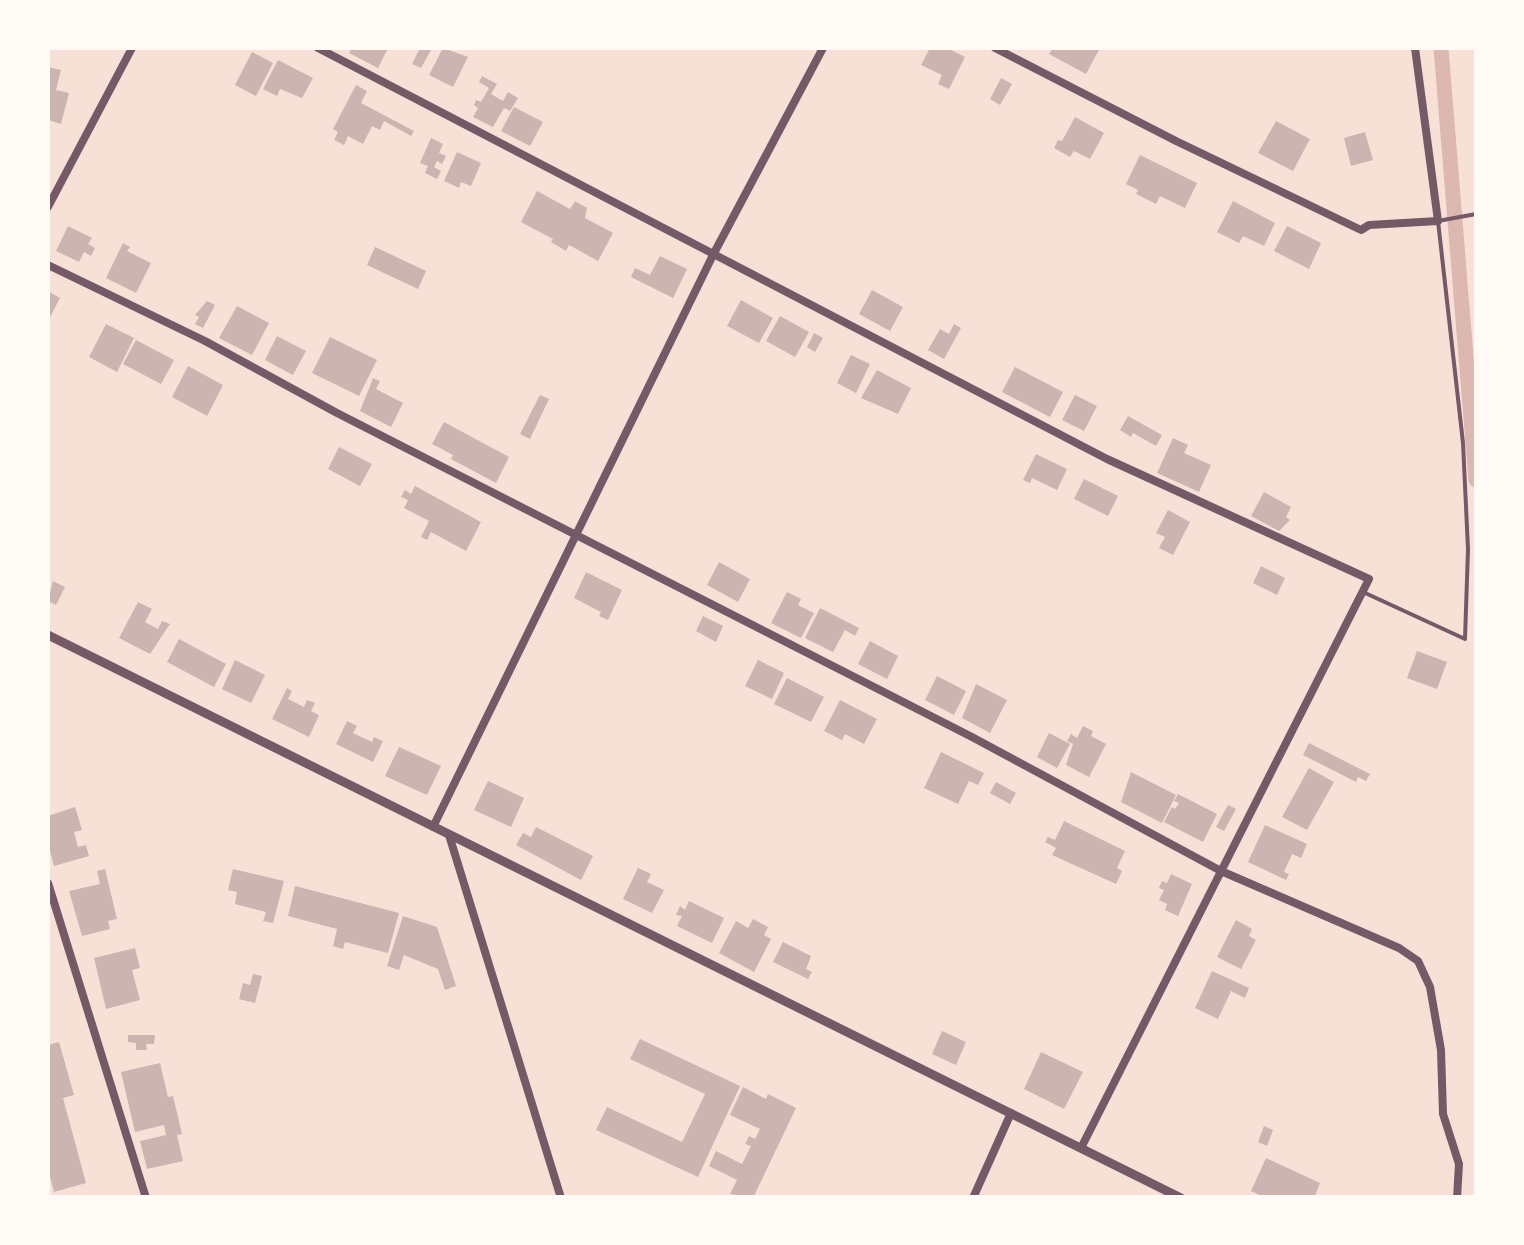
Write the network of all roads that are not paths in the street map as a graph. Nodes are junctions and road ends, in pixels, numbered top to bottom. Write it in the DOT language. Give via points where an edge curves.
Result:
graph roads {
  1 [pos="132,48"];
  2 [pos="318,48"];
  3 [pos="822,48"];
  4 [pos="996,48"];
  5 [pos="1414,48"];
  6 [pos="48,207"];
  7 [pos="1476,214"];
  8 [pos="1438,221"];
  9 [pos="714,256"];
  10 [pos="48,264"];
  11 [pos="577,536"];
  12 [pos="1362,592"];
  13 [pos="48,635"];
  14 [pos="433,827"];
  15 [pos="450,835"];
  16 [pos="1221,871"];
  17 [pos="48,883"];
  18 [pos="1011,1113"];
  19 [pos="1080,1148"];
  20 [pos="146,1198"];
  21 [pos="561,1198"];
  22 [pos="973,1198"];
  23 [pos="1181,1198"];
  24 [pos="1457,1198"];
  1 -- 6 [label="street"];
  2 -- 9 [label="street"];
  3 -- 9 [label="street"];
  4 -- 8 [label="street" via="1361,230"];
  5 -- 8 [label="street"];
  7 -- 8 [label="lane"];
  8 -- 12 [label="lane" via="1463,443 1465,639"];
  9 -- 11 [label="street"];
  9 -- 12 [label="street" via="1107,459 1369,579"];
  10 -- 11 [label="street"];
  11 -- 14 [label="street"];
  11 -- 16 [label="street"];
  12 -- 16 [label="street"];
  13 -- 14 [label="street"];
  14 -- 15 [label="street"];
  15 -- 18 [label="street"];
  15 -- 21 [label="street"];
  16 -- 19 [label="street"];
  16 -- 24 [label="street" via="1418,962 1430,986 1442,1050 1443,1114 1459,1164"];
  17 -- 20 [label="street"];
  18 -- 19 [label="street"];
  18 -- 22 [label="street"];
  19 -- 23 [label="street"];
}
